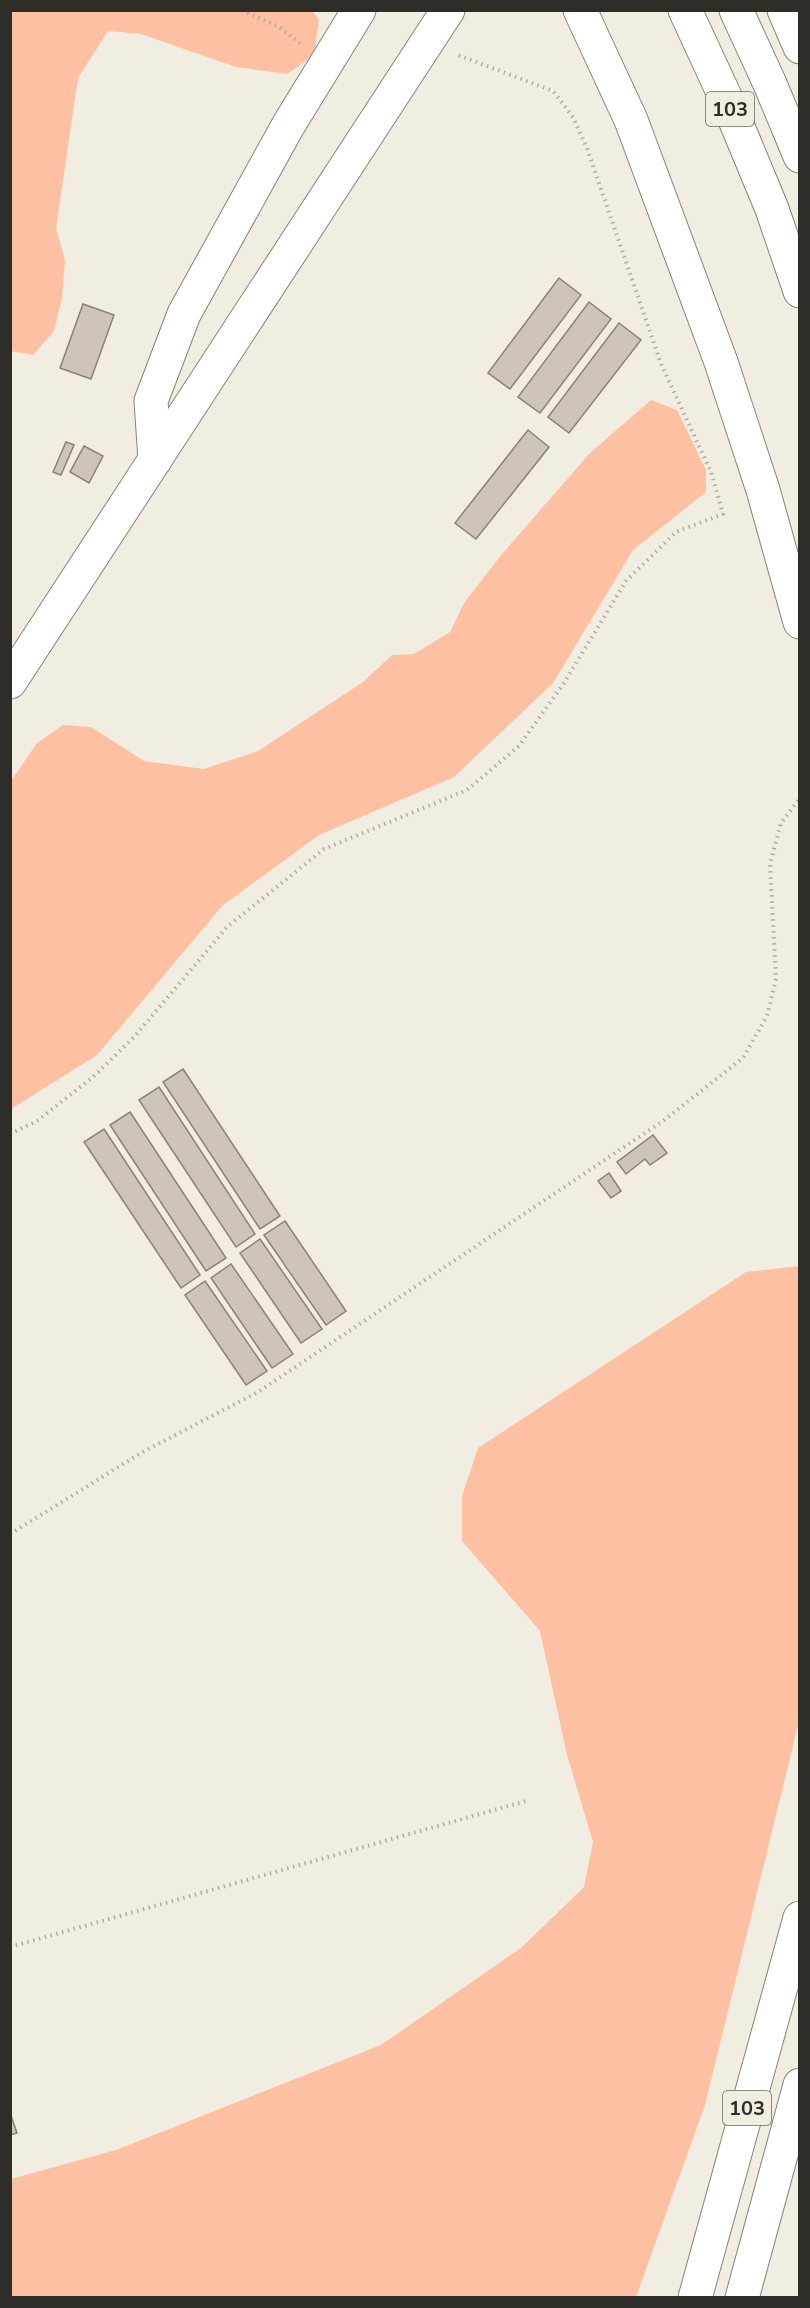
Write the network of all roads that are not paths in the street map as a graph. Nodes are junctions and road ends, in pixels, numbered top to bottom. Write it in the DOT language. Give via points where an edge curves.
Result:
graph roads {
  1 [pos="359,10"];
  2 [pos="448,10"];
  3 [pos="580,10"];
  4 [pos="685,10"];
  5 [pos="736,10"];
  6 [pos="784,10"];
  7 [pos="800,47"];
  8 [pos="800,156"];
  9 [pos="800,291"];
  10 [pos="155,460"];
  11 [pos="800,622"];
  12 [pos="10,682"];
  13 [pos="800,1918"];
  14 [pos="800,2085"];
  15 [pos="695,2298"];
  16 [pos="742,2298"];
  1 -- 10 [label="main road" via="289,124 184,314 151,400"];
  2 -- 10 [label="main road"];
  3 -- 11 [label="main road" via="631,120 722,362"];
  4 -- 9 [label="main road, 103" via="772,208"];
  5 -- 8 [label="main road, 103"];
  6 -- 7 [label="main road"];
  10 -- 12 [label="main road"];
  13 -- 15 [label="main road, 103"];
  14 -- 16 [label="main road, 103"];
}
